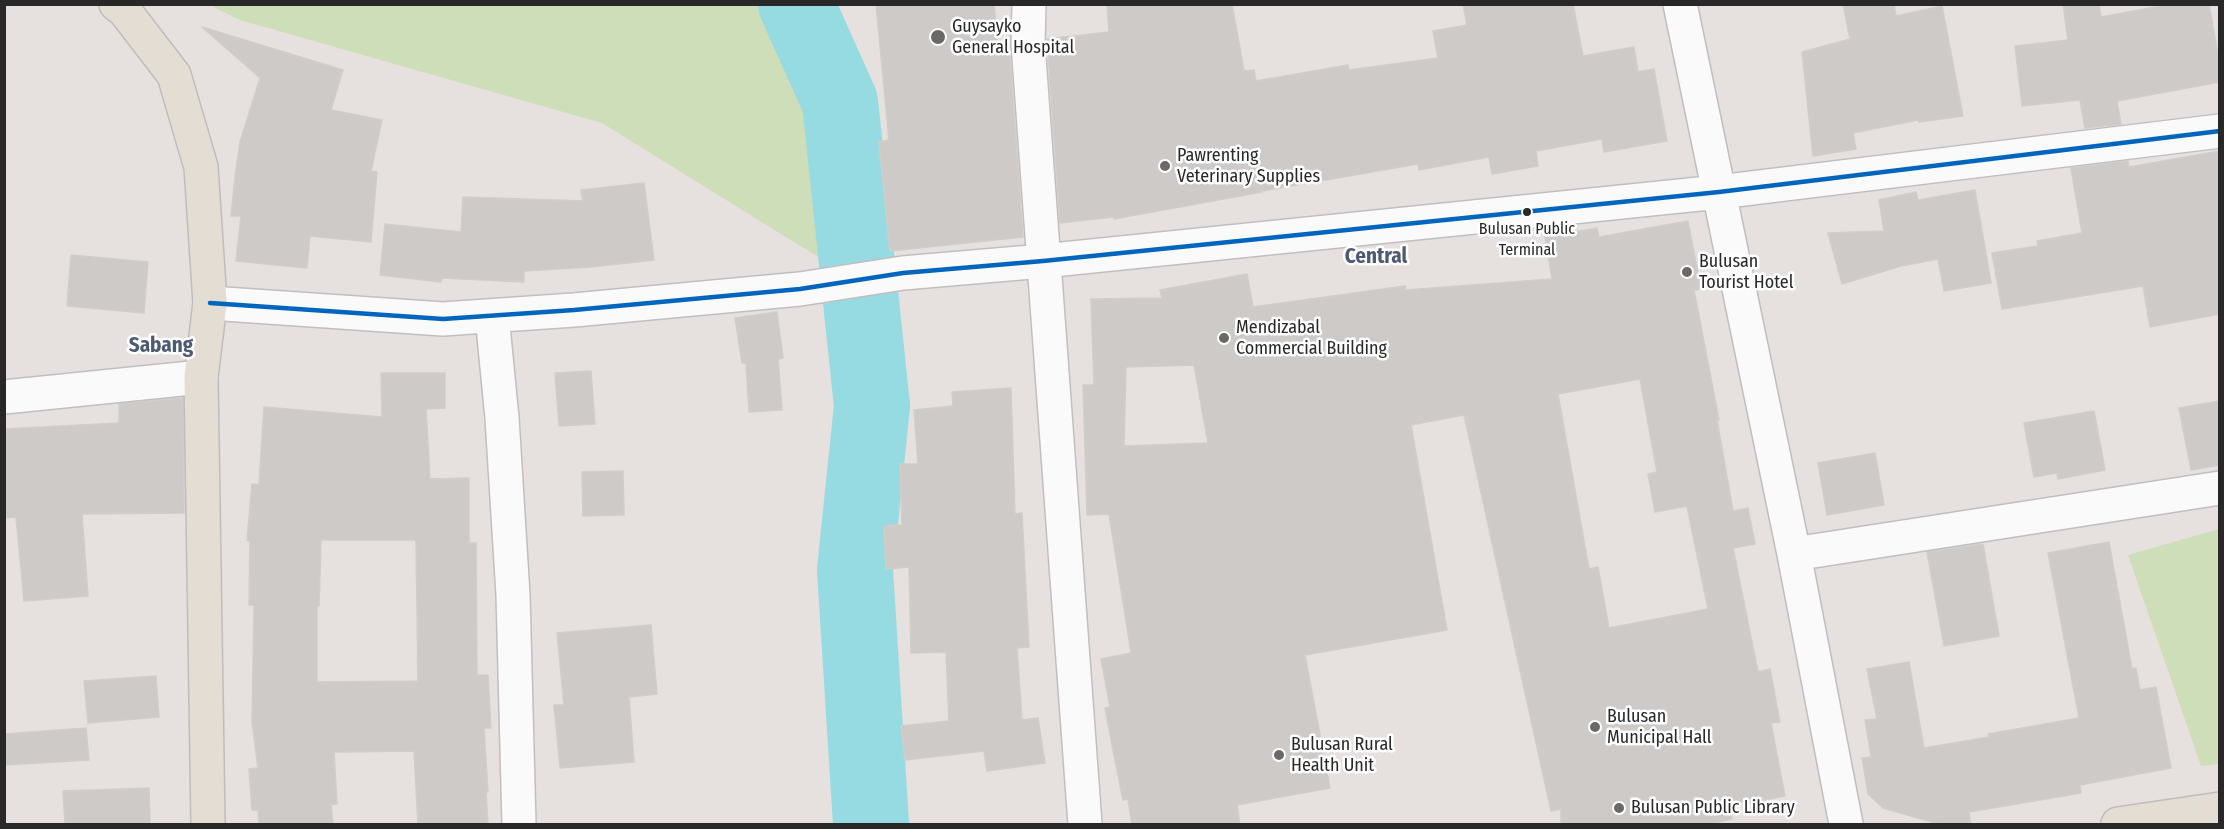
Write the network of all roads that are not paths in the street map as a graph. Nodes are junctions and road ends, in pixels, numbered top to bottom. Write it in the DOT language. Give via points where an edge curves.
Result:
graph roads {
  1 [pos="116,4"];
  2 [pos="1029,4"];
  3 [pos="1680,4"];
  4 [pos="2220,130"];
  5 [pos="1719,192"];
  6 [pos="1044,261"];
  7 [pos="210,303"];
  8 [pos="492,316"];
  9 [pos="201,377"];
  10 [pos="4,397"];
  11 [pos="2220,488"];
  12 [pos="1794,554"];
  13 [pos="2220,809"];
  14 [pos="208,825"];
  15 [pos="519,825"];
  16 [pos="1085,825"];
  17 [pos="1846,825"];
  18 [pos="2118,825"];
  1 -- 7 [label="main road" via="174,75 201,167"];
  2 -- 6 [label="street" via="1028,44"];
  3 -- 5 [label="street"];
  4 -- 5 [label="street"];
  5 -- 6 [label="street"];
  5 -- 12 [label="street"];
  6 -- 8 [label="street" via="903,273 800,289"];
  6 -- 16 [label="street"];
  7 -- 8 [label="street" via="443,319"];
  7 -- 9 [label="main road"];
  8 -- 15 [label="street" via="513,595"];
  9 -- 10 [label="street"];
  9 -- 14 [label="main road"];
  11 -- 12 [label="street"];
  12 -- 17 [label="street"];
  13 -- 18 [label="main road"];
}
